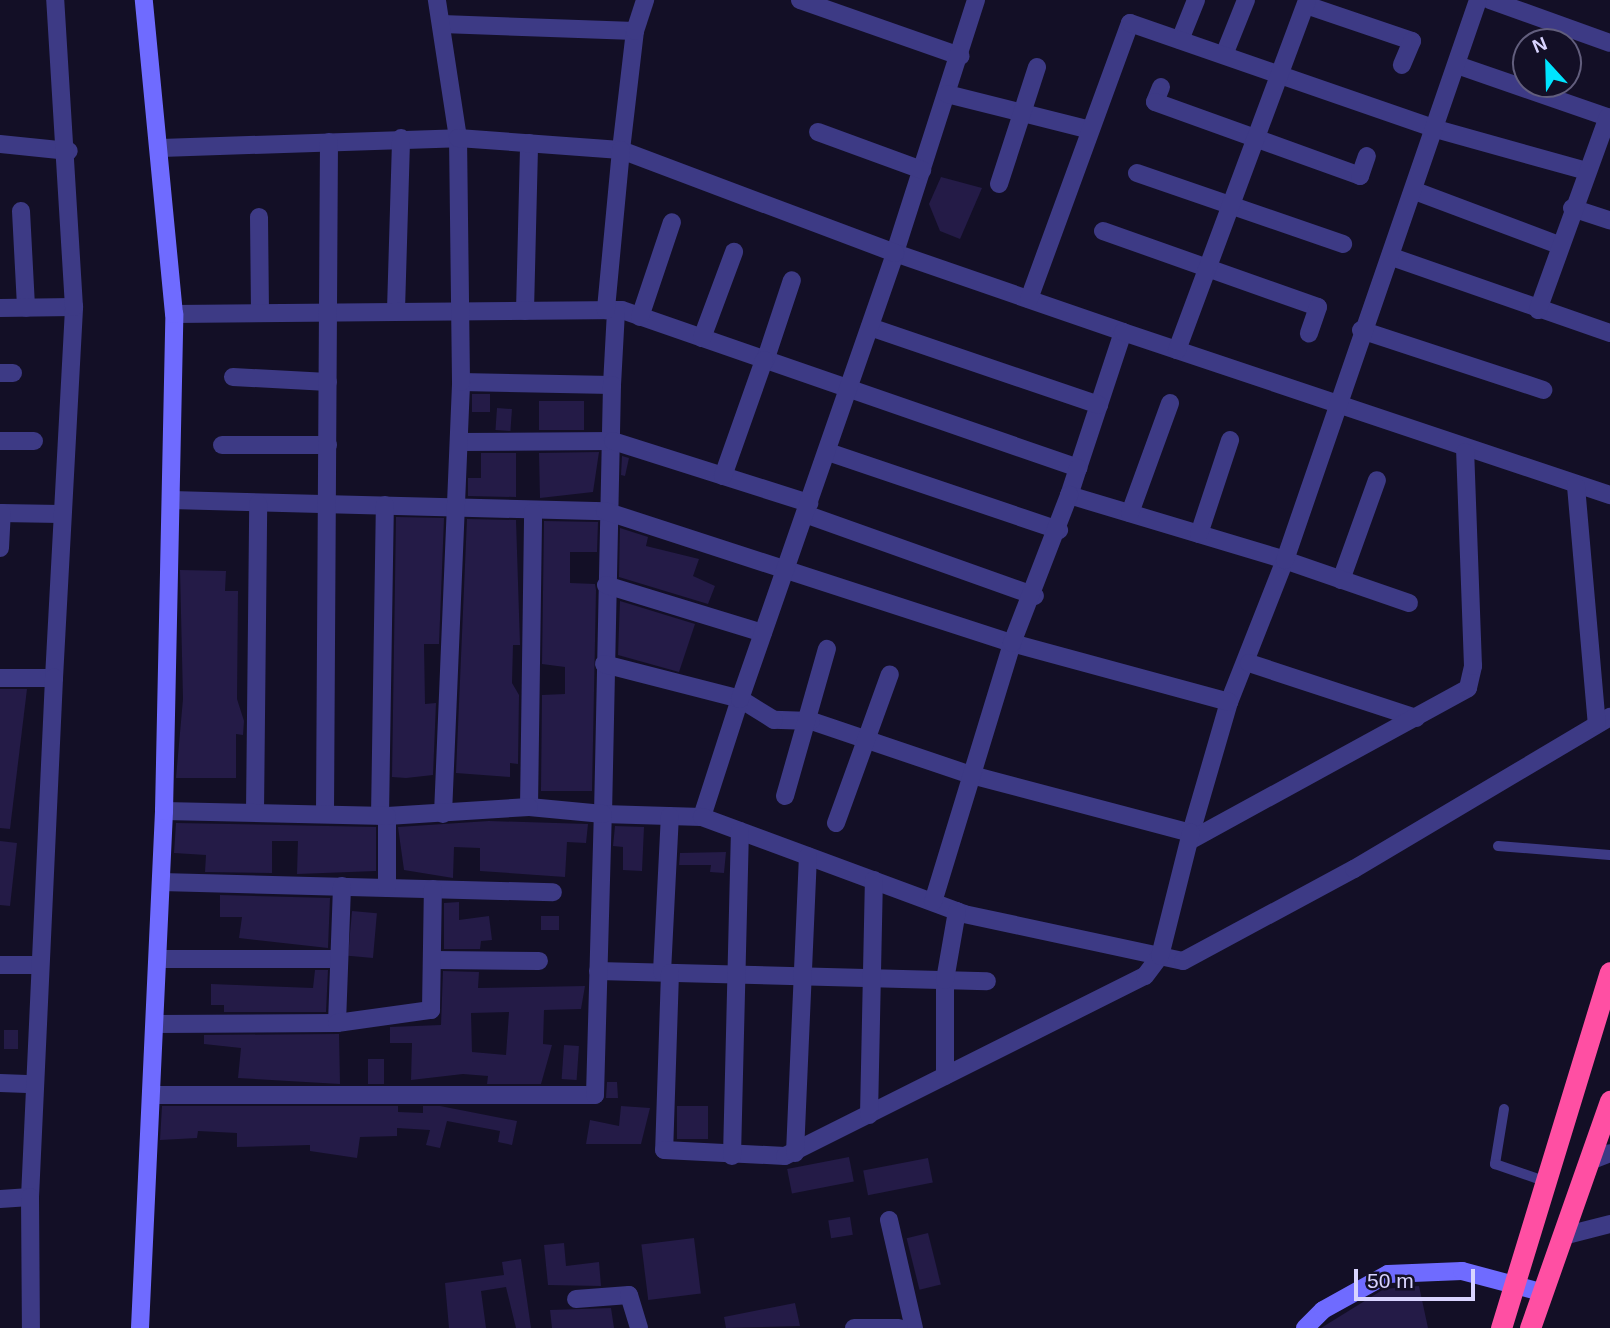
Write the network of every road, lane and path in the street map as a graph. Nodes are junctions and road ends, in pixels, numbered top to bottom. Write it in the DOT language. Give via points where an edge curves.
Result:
graph roads {
  1 [pos="55,0"];
  2 [pos="145,0"];
  3 [pos="437,0"];
  4 [pos="645,0"];
  5 [pos="800,0"];
  6 [pos="976,0"];
  7 [pos="1196,0"];
  8 [pos="1245,0"];
  9 [pos="1478,0"];
  10 [pos="1490,0"];
  11 [pos="1306,2"];
  12 [pos="442,24"];
  13 [pos="635,31"];
  14 [pos="1180,40"];
  15 [pos="1610,43"];
  16 [pos="1224,55"];
  17 [pos="960,56"];
  18 [pos="1402,65"];
  19 [pos="1457,65"];
  20 [pos="1037,66"];
  21 [pos="1280,75"];
  22 [pos="1161,88"];
  23 [pos="947,94"];
  24 [pos="1023,113"];
  25 [pos="1609,118"];
  26 [pos="1436,129"];
  27 [pos="1090,130"];
  28 [pos="818,132"];
  29 [pos="401,138"];
  30 [pos="458,138"];
  31 [pos="1256,139"];
  32 [pos="329,142"];
  33 [pos="529,143"];
  34 [pos="0,144"];
  35 [pos="161,148"];
  36 [pos="621,150"];
  37 [pos="69,151"];
  38 [pos="1367,156"];
  39 [pos="922,170"];
  40 [pos="1586,171"];
  41 [pos="1137,173"];
  42 [pos="999,184"];
  43 [pos="1415,191"];
  44 [pos="1232,204"];
  45 [pos="1572,208"];
  46 [pos="21,211"];
  47 [pos="259,217"];
  48 [pos="1610,220"];
  49 [pos="672,222"];
  50 [pos="1103,231"];
  51 [pos="1343,244"];
  52 [pos="1559,245"];
  53 [pos="734,253"];
  54 [pos="895,253"];
  55 [pos="1392,257"];
  56 [pos="1206,269"];
  57 [pos="792,280"];
  58 [pos="1029,299"];
  59 [pos="26,307"];
  60 [pos="74,307"];
  61 [pos="0,309"];
  62 [pos="260,310"];
  63 [pos="331,310"];
  64 [pos="396,310"];
  65 [pos="611,310"];
  66 [pos="1538,310"];
  67 [pos="461,311"];
  68 [pos="525,311"];
  69 [pos="174,314"];
  70 [pos="640,317"];
  71 [pos="870,327"];
  72 [pos="1362,330"];
  73 [pos="1123,332"];
  74 [pos="1309,332"];
  75 [pos="1610,333"];
  76 [pos="702,338"];
  77 [pos="1177,351"];
  78 [pos="764,360"];
  79 [pos="233,377"];
  80 [pos="328,382"];
  81 [pos="461,382"];
  82 [pos="612,385"];
  83 [pos="848,390"];
  84 [pos="1543,390"];
  85 [pos="1170,403"];
  86 [pos="1099,405"];
  87 [pos="1337,406"];
  88 [pos="1230,440"];
  89 [pos="0,441"];
  90 [pos="34,441"];
  91 [pos="613,441"];
  92 [pos="458,442"];
  93 [pos="222,445"];
  94 [pos="328,445"];
  95 [pos="828,452"];
  96 [pos="1465,452"];
  97 [pos="1078,468"];
  98 [pos="723,476"];
  99 [pos="1377,480"];
  100 [pos="1576,486"];
  101 [pos="1069,495"];
  102 [pos="1610,495"];
  103 [pos="171,500"];
  104 [pos="324,502"];
  105 [pos="258,504"];
  106 [pos="385,505"];
  107 [pos="453,507"];
  108 [pos="807,509"];
  109 [pos="606,511"];
  110 [pos="533,512"];
  111 [pos="1,513"];
  112 [pos="1130,513"];
  113 [pos="61,514"];
  114 [pos="1059,530"];
  115 [pos="1199,534"];
  116 [pos="0,548"];
  117 [pos="1285,560"];
  118 [pos="781,567"];
  119 [pos="1341,580"];
  120 [pos="606,585"];
  121 [pos="1035,596"];
  122 [pos="1409,603"];
  123 [pos="763,633"];
  124 [pos="1012,643"];
  125 [pos="827,649"];
  126 [pos="1249,663"];
  127 [pos="604,664"];
  128 [pos="890,674"];
  129 [pos="0,678"];
  130 [pos="54,678"];
  131 [pos="740,699"];
  132 [pos="1228,702"];
  133 [pos="1416,718"];
  134 [pos="811,721"];
  135 [pos="1603,721"];
  136 [pos="863,740"];
  137 [pos="968,774"];
  138 [pos="785,796"];
  139 [pos="529,807"];
  140 [pos="164,811"];
  141 [pos="254,812"];
  142 [pos="325,813"];
  143 [pos="443,814"];
  144 [pos="603,814"];
  145 [pos="384,816"];
  146 [pos="670,816"];
  147 [pos="702,817"];
  148 [pos="836,823"];
  149 [pos="740,831"];
  150 [pos="1190,837"];
  151 [pos="1498,846"];
  152 [pos="1610,855"];
  153 [pos="808,856"];
  154 [pos="874,880"];
  155 [pos="160,882"];
  156 [pos="342,886"];
  157 [pos="387,888"];
  158 [pos="433,889"];
  159 [pos="553,892"];
  160 [pos="933,902"];
  161 [pos="957,911"];
  162 [pos="1160,956"];
  163 [pos="158,959"];
  164 [pos="338,959"];
  165 [pos="435,960"];
  166 [pos="539,961"];
  167 [pos="0,965"];
  168 [pos="38,965"];
  169 [pos="598,971"];
  170 [pos="666,972"];
  171 [pos="1610,972"];
  172 [pos="737,974"];
  173 [pos="805,976"];
  174 [pos="871,978"];
  175 [pos="946,980"];
  176 [pos="987,981"];
  177 [pos="337,1023"];
  178 [pos="155,1024"];
  179 [pos="945,1076"];
  180 [pos="0,1083"];
  181 [pos="34,1084"];
  182 [pos="151,1095"];
  183 [pos="1610,1101"];
  184 [pos="1504,1109"];
  185 [pos="869,1115"];
  186 [pos="795,1153"];
  187 [pos="732,1156"];
  188 [pos="1601,1156"];
  189 [pos="1544,1181"];
  190 [pos="30,1197"];
  191 [pos="0,1199"];
  192 [pos="889,1220"];
  193 [pos="1610,1224"];
  194 [pos="1563,1236"];
  195 [pos="1512,1284"];
  196 [pos="1542,1292"];
  197 [pos="576,1299"];
  198 [pos="31,1328"];
  199 [pos="140,1328"];
  200 [pos="639,1328"];
  201 [pos="854,1328"];
  202 [pos="899,1328"];
  203 [pos="914,1328"];
  204 [pos="1305,1328"];
  205 [pos="1501,1328"];
  206 [pos="1530,1328"];
  1 -- 37 [label="street"];
  2 -- 35 [label="street"];
  3 -- 12 [label="street"];
  4 -- 13 [label="street"];
  5 -- 17 [label="street"];
  6 -- 17 [label="street"];
  7 -- 14 [label="street"];
  8 -- 16 [label="street"];
  9 -- 19 [label="street"];
  10 -- 15 [label="street"];
  11 -- 18 [label="street" via="1412,41"];
  11 -- 21 [label="street"];
  12 -- 13 [label="street"];
  12 -- 30 [label="street"];
  13 -- 36 [label="street"];
  14 -- 16 [label="street"];
  14 -- 27 [label="street" via="1130,23"];
  16 -- 21 [label="street"];
  17 -- 23 [label="street"];
  19 -- 25 [label="street"];
  19 -- 26 [label="street"];
  20 -- 24 [label="street"];
  21 -- 26 [label="street"];
  21 -- 31 [label="street"];
  22 -- 31 [label="street" via="1155,102"];
  23 -- 24 [label="street"];
  23 -- 39 [label="street"];
  24 -- 27 [label="street"];
  24 -- 42 [label="street"];
  25 -- 40 [label="street"];
  26 -- 40 [label="street"];
  26 -- 43 [label="street"];
  27 -- 58 [label="street"];
  28 -- 39 [label="street"];
  29 -- 30 [label="street"];
  29 -- 32 [label="street"];
  29 -- 64 [label="street"];
  30 -- 33 [label="street"];
  30 -- 67 [label="street"];
  31 -- 38 [label="street" via="1360,176"];
  31 -- 44 [label="street"];
  32 -- 35 [label="street"];
  32 -- 63 [label="street"];
  33 -- 36 [label="street"];
  33 -- 68 [label="street"];
  34 -- 37 [label="street"];
  35 -- 69 [label="street"];
  36 -- 54 [label="street"];
  36 -- 65 [label="street"];
  37 -- 60 [label="street"];
  39 -- 54 [label="street"];
  40 -- 45 [label="street"];
  41 -- 44 [label="street"];
  43 -- 52 [label="street"];
  43 -- 55 [label="street"];
  44 -- 51 [label="street"];
  44 -- 56 [label="street"];
  45 -- 48 [label="street"];
  45 -- 52 [label="street"];
  46 -- 59 [label="street"];
  47 -- 62 [label="street"];
  49 -- 70 [label="street"];
  50 -- 56 [label="street"];
  52 -- 66 [label="street"];
  53 -- 76 [label="street"];
  54 -- 58 [label="street"];
  54 -- 71 [label="street"];
  55 -- 66 [label="street"];
  55 -- 72 [label="street"];
  56 -- 74 [label="street" via="1318,307"];
  56 -- 77 [label="street"];
  57 -- 78 [label="street"];
  58 -- 73 [label="street"];
  59 -- 60 [label="street"];
  59 -- 61 [label="street"];
  60 -- 113 [label="street"];
  62 -- 63 [label="street"];
  62 -- 69 [label="street"];
  63 -- 64 [label="street"];
  63 -- 80 [label="street"];
  64 -- 67 [label="street"];
  65 -- 68 [label="street"];
  65 -- 70 [label="street"];
  65 -- 82 [label="street"];
  66 -- 75 [label="street"];
  67 -- 68 [label="street"];
  67 -- 81 [label="street"];
  69 -- 103 [label="street"];
  70 -- 76 [label="street"];
  71 -- 83 [label="street"];
  71 -- 86 [label="street"];
  72 -- 84 [label="street"];
  72 -- 87 [label="street"];
  73 -- 77 [label="street"];
  73 -- 86 [label="street"];
  76 -- 78 [label="street"];
  77 -- 87 [label="street"];
  78 -- 83 [label="street"];
  78 -- 98 [label="street"];
  79 -- 80 [label="street"];
  80 -- 94 [label="street"];
  81 -- 82 [label="street"];
  81 -- 92 [label="street"];
  82 -- 91 [label="street"];
  83 -- 95 [label="street"];
  83 -- 97 [label="street"];
  85 -- 112 [label="street"];
  86 -- 97 [label="street"];
  87 -- 96 [label="street"];
  87 -- 117 [label="street"];
  88 -- 115 [label="street"];
  89 -- 90 [label="street"];
  91 -- 92 [label="street"];
  91 -- 98 [label="street"];
  91 -- 109 [label="street"];
  92 -- 107 [label="street"];
  93 -- 94 [label="street"];
  94 -- 104 [label="street"];
  95 -- 108 [label="street"];
  95 -- 114 [label="street"];
  96 -- 100 [label="street"];
  96 -- 133 [label="street" via="1473,666 1468,688"];
  97 -- 101 [label="street"];
  98 -- 108 [label="street"];
  99 -- 119 [label="street"];
  100 -- 102 [label="street"];
  100 -- 135 [label="street"];
  101 -- 112 [label="street"];
  101 -- 114 [label="street"];
  103 -- 105 [label="street"];
  103 -- 140 [label="street"];
  104 -- 105 [label="street"];
  104 -- 106 [label="street"];
  104 -- 142 [label="street"];
  105 -- 141 [label="street"];
  106 -- 107 [label="street"];
  106 -- 145 [label="street"];
  107 -- 110 [label="street"];
  107 -- 143 [label="street"];
  108 -- 118 [label="street"];
  108 -- 121 [label="street"];
  109 -- 110 [label="street"];
  109 -- 118 [label="street"];
  109 -- 120 [label="street"];
  110 -- 139 [label="street"];
  111 -- 113 [label="street"];
  111 -- 116 [label="street"];
  112 -- 115 [label="street"];
  113 -- 130 [label="street"];
  114 -- 121 [label="street"];
  115 -- 117 [label="street"];
  117 -- 119 [label="street"];
  117 -- 126 [label="street"];
  118 -- 123 [label="street"];
  118 -- 124 [label="street"];
  119 -- 122 [label="street"];
  120 -- 123 [label="street"];
  120 -- 127 [label="street"];
  121 -- 124 [label="street"];
  123 -- 131 [label="street"];
  124 -- 132 [label="street"];
  124 -- 137 [label="street"];
  125 -- 134 [label="street"];
  126 -- 132 [label="street"];
  126 -- 133 [label="street"];
  127 -- 131 [label="street"];
  127 -- 144 [label="street"];
  128 -- 136 [label="street"];
  129 -- 130 [label="street"];
  130 -- 168 [label="street"];
  131 -- 134 [label="street" via="774,720"];
  131 -- 147 [label="street"];
  132 -- 150 [label="street"];
  133 -- 150 [label="street"];
  134 -- 136 [label="street"];
  134 -- 138 [label="street"];
  135 -- 162 [label="street" via="1354,869 1183,961"];
  136 -- 137 [label="street"];
  136 -- 148 [label="street"];
  137 -- 150 [label="street"];
  137 -- 160 [label="street"];
  139 -- 143 [label="street"];
  139 -- 144 [label="street"];
  140 -- 141 [label="street"];
  140 -- 155 [label="street"];
  141 -- 142 [label="street"];
  142 -- 145 [label="street"];
  143 -- 145 [label="street"];
  144 -- 146 [label="street"];
  144 -- 169 [label="street"];
  145 -- 157 [label="street"];
  146 -- 147 [label="street"];
  146 -- 170 [label="street"];
  147 -- 149 [label="street"];
  149 -- 153 [label="street"];
  149 -- 172 [label="street"];
  150 -- 162 [label="street"];
  151 -- 152 [label="lane"];
  153 -- 154 [label="street"];
  153 -- 173 [label="street"];
  154 -- 160 [label="street"];
  154 -- 174 [label="street"];
  155 -- 156 [label="street"];
  155 -- 163 [label="street"];
  156 -- 157 [label="street"];
  156 -- 164 [label="street"];
  157 -- 158 [label="street"];
  158 -- 159 [label="street"];
  158 -- 165 [label="street"];
  160 -- 161 [label="street"];
  161 -- 162 [label="street"];
  161 -- 175 [label="street"];
  162 -- 179 [label="street" via="1145,976"];
  163 -- 164 [label="street"];
  163 -- 178 [label="street"];
  164 -- 177 [label="street"];
  165 -- 166 [label="street"];
  165 -- 177 [label="street" via="431,1010"];
  167 -- 168 [label="street"];
  168 -- 181 [label="street"];
  169 -- 170 [label="street"];
  169 -- 182 [label="street" via="595,1095"];
  170 -- 172 [label="street"];
  170 -- 187 [label="street" via="664,1150"];
  171 -- 189 [label="highway"];
  172 -- 173 [label="street"];
  172 -- 187 [label="street"];
  173 -- 174 [label="street"];
  173 -- 186 [label="street"];
  174 -- 175 [label="street"];
  174 -- 185 [label="street"];
  175 -- 176 [label="street"];
  175 -- 179 [label="street"];
  177 -- 178 [label="street"];
  178 -- 182 [label="street"];
  179 -- 185 [label="street"];
  180 -- 181 [label="street"];
  181 -- 190 [label="street"];
  182 -- 199 [label="street"];
  183 -- 188 [label="highway"];
  184 -- 189 [label="lane" via="1495,1164"];
  185 -- 186 [label="street"];
  186 -- 187 [label="street"];
  188 -- 194 [label="highway"];
  189 -- 195 [label="highway"];
  190 -- 191 [label="street"];
  190 -- 198 [label="street"];
  192 -- 203 [label="street"];
  193 -- 194 [label="street"];
  194 -- 196 [label="highway"];
  195 -- 196 [label="street"];
  195 -- 204 [label="street" via="1462,1271 1388,1274 1323,1310"];
  195 -- 205 [label="highway"];
  196 -- 206 [label="highway"];
  197 -- 200 [label="street" via="629,1295"];
  201 -- 202 [label="street"];
}
